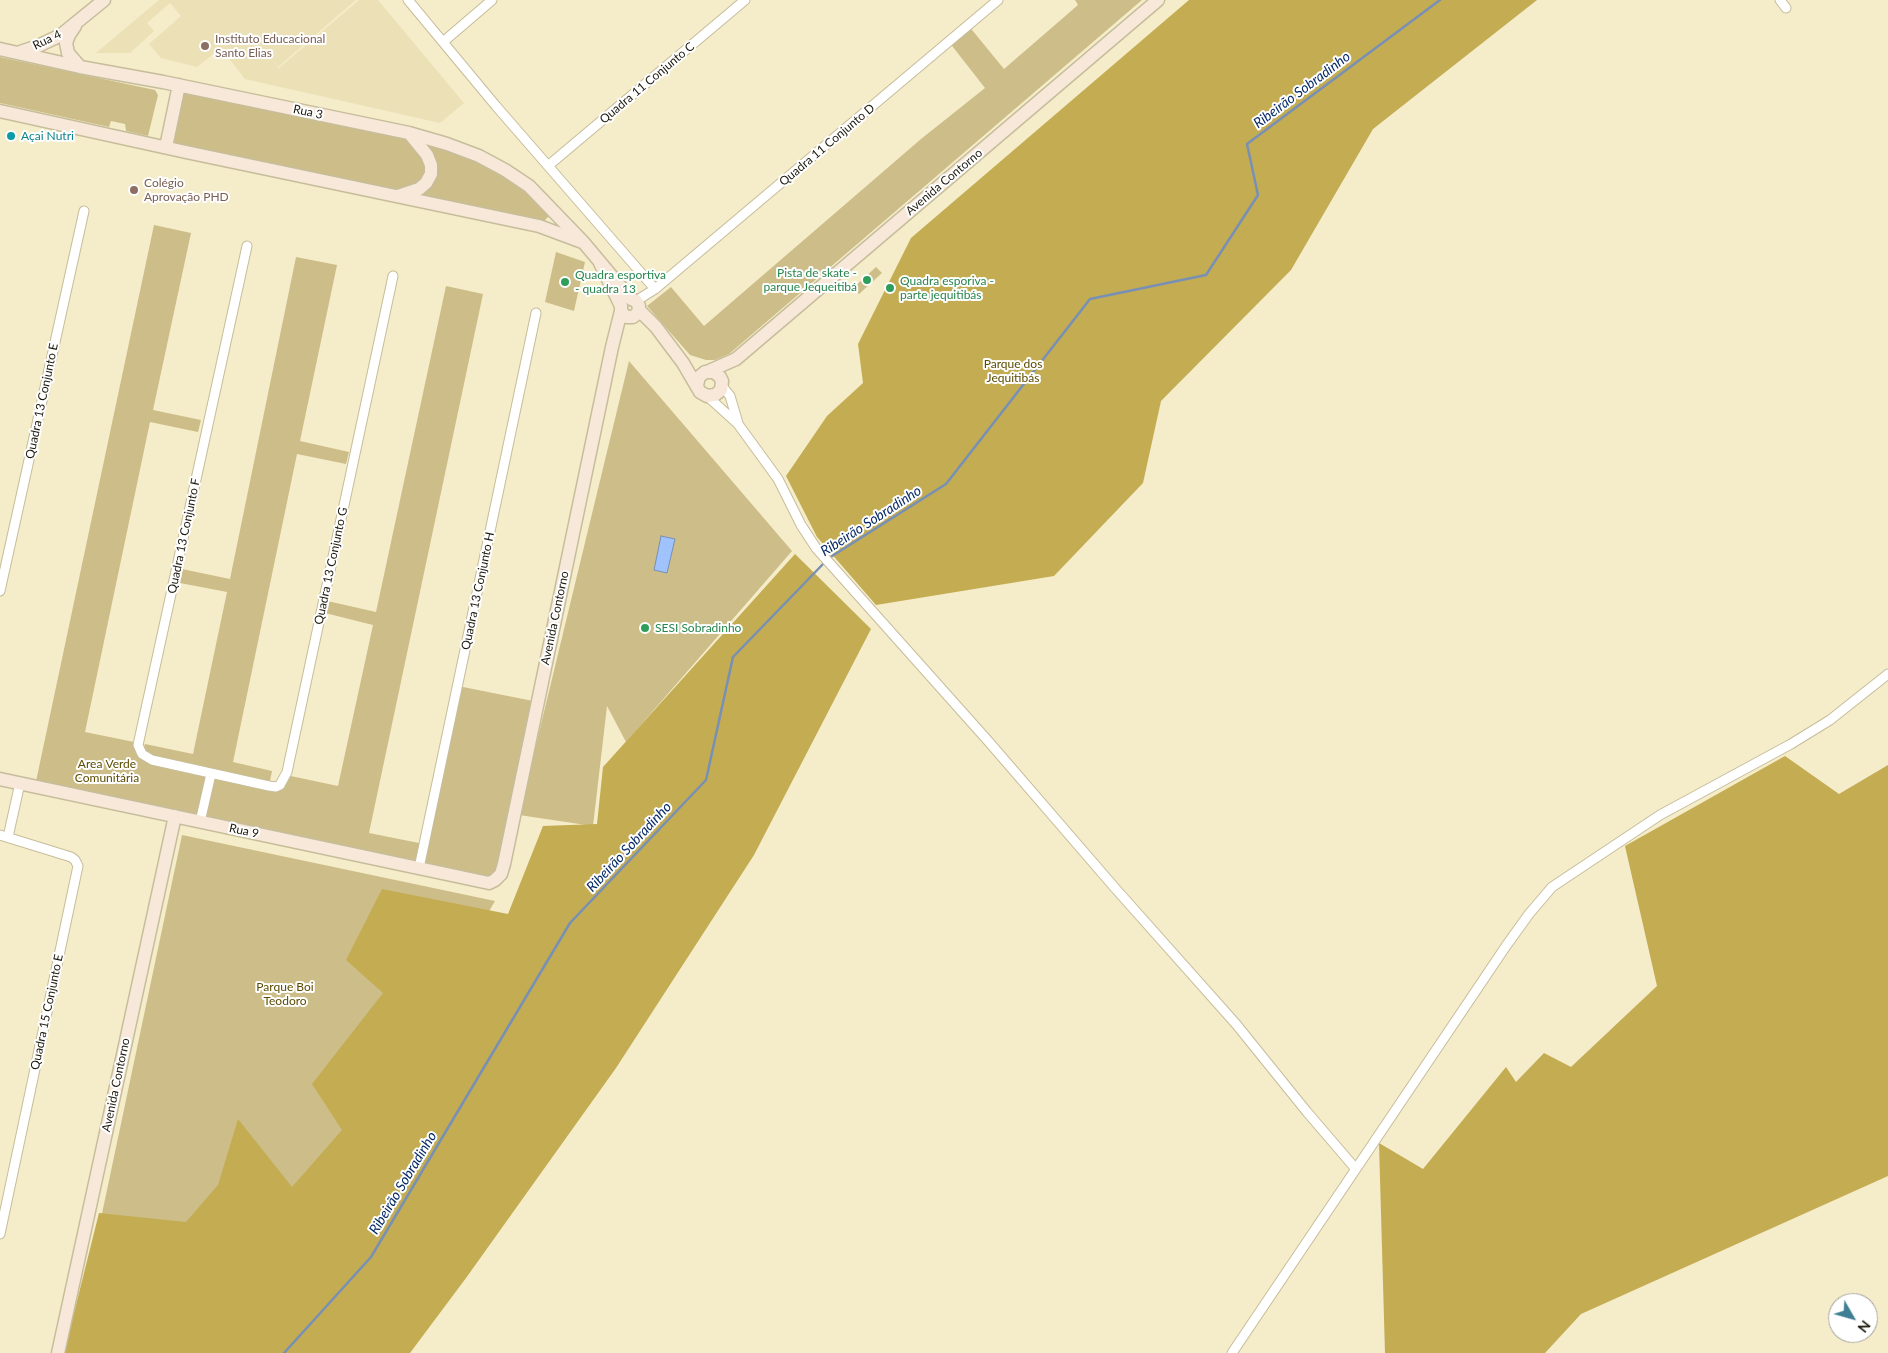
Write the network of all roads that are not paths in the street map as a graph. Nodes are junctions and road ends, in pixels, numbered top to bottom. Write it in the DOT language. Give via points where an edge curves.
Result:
graph roads {
  1 [pos="104,0"];
  2 [pos="408,0"];
  3 [pos="492,0"];
  4 [pos="745,0"];
  5 [pos="998,0"];
  6 [pos="1780,0"];
  7 [pos="1155,2"];
  8 [pos="1786,8"];
  9 [pos="76,24"];
  10 [pos="443,42"];
  11 [pos="0,49"];
  12 [pos="17,52"];
  13 [pos="80,67"];
  14 [pos="179,85"];
  15 [pos="0,111"];
  16 [pos="409,133"];
  17 [pos="166,147"];
  18 [pos="549,165"];
  19 [pos="396,196"];
  20 [pos="550,206"];
  21 [pos="84,211"];
  22 [pos="539,226"];
  23 [pos="584,243"];
  24 [pos="247,246"];
  25 [pos="393,276"];
  26 [pos="656,289"];
  27 [pos="630,309"];
  28 [pos="536,313"];
  29 [pos="736,359"];
  30 [pos="683,363"];
  31 [pos="707,372"];
  32 [pos="697,386"];
  33 [pos="722,386"];
  34 [pos="709,398"];
  35 [pos="738,424"];
  36 [pos="0,591"];
  37 [pos="1888,674"];
  38 [pos="211,774"];
  39 [pos="0,779"];
  40 [pos="20,783"];
  41 [pos="175,816"];
  42 [pos="200,822"];
  43 [pos="4,836"];
  44 [pos="419,868"];
  45 [pos="489,883"];
  46 [pos="1355,1168"];
  47 [pos="0,1234"];
  48 [pos="58,1353"];
  49 [pos="1232,1353"];
  1 -- 9 [label="main road, Rua 4"];
  2 -- 10 [label="street"];
  3 -- 10 [label="street"];
  4 -- 18 [label="street, Quadra 11 Conjunto C"];
  5 -- 26 [label="street, Quadra 11 Conjunto D"];
  6 -- 8 [label="street"];
  7 -- 29 [label="main road, Avenida Contorno"];
  9 -- 12 [label="main road, Rua 4" via="48,42"];
  9 -- 13 [label="main road, Rua 4" via="66,43 68,53"];
  10 -- 18 [label="street"];
  11 -- 12 [label="main road, Rua 3"];
  12 -- 13 [label="main road, Rua 3"];
  13 -- 14 [label="main road, Rua 3"];
  14 -- 16 [label="main road, Rua 3"];
  14 -- 17 [label="main road"];
  15 -- 17 [label="main road"];
  16 -- 19 [label="main road" via="427,155 431,174 419,189"];
  16 -- 20 [label="main road, Rua 3" via="479,156 528,186"];
  17 -- 19 [label="main road"];
  18 -- 26 [label="street"];
  19 -- 22 [label="main road"];
  20 -- 22 [label="main road" via="549,216"];
  20 -- 23 [label="main road, Rua 3"];
  21 -- 36 [label="street, Quadra 13 Conjunto E"];
  22 -- 23 [label="main road"];
  23 -- 27 [label="main road, Rua 3"];
  24 -- 38 [label="street, Quadra 13 Conjunto F" via="138,745 142,754 152,760"];
  25 -- 38 [label="street, Quadra 13 Conjunto G" via="286,775 276,787"];
  26 -- 27 [label="street, Quadra 11 Conjunto D"];
  27 -- 30 [label="main road" via="669,345"];
  27 -- 45 [label="main road, Avenida Contorno" via="612,347 504,864 501,874"];
  28 -- 44 [label="street, Quadra 13 Conjunto H"];
  29 -- 31 [label="main road, Avenida Contorno"];
  29 -- 33 [label="main road, Avenida Contorno"];
  30 -- 31 [label="main road"];
  30 -- 32 [label="main road"];
  31 -- 32 [label="main road" via="699,377"];
  31 -- 33 [label="main road" via="717,374"];
  32 -- 34 [label="main road"];
  33 -- 34 [label="main road"];
  33 -- 35 [label="street" via="730,396"];
  34 -- 35 [label="street"];
  35 -- 46 [label="street" via="778,479 801,526 816,548 1229,1016"];
  37 -- 46 [label="street" via="1830,720 1660,814 1552,888 1506,946"];
  38 -- 42 [label="street"];
  39 -- 40 [label="main road, Rua 9"];
  40 -- 41 [label="main road, Rua 9"];
  40 -- 43 [label="street"];
  41 -- 42 [label="main road, Rua 9"];
  41 -- 48 [label="main road, Avenida Contorno"];
  42 -- 44 [label="main road, Rua 9"];
  43 -- 47 [label="street, Quadra 15 Conjunto E" via="71,857 78,866"];
  44 -- 45 [label="main road, Rua 9"];
  46 -- 49 [label="street"];
}
